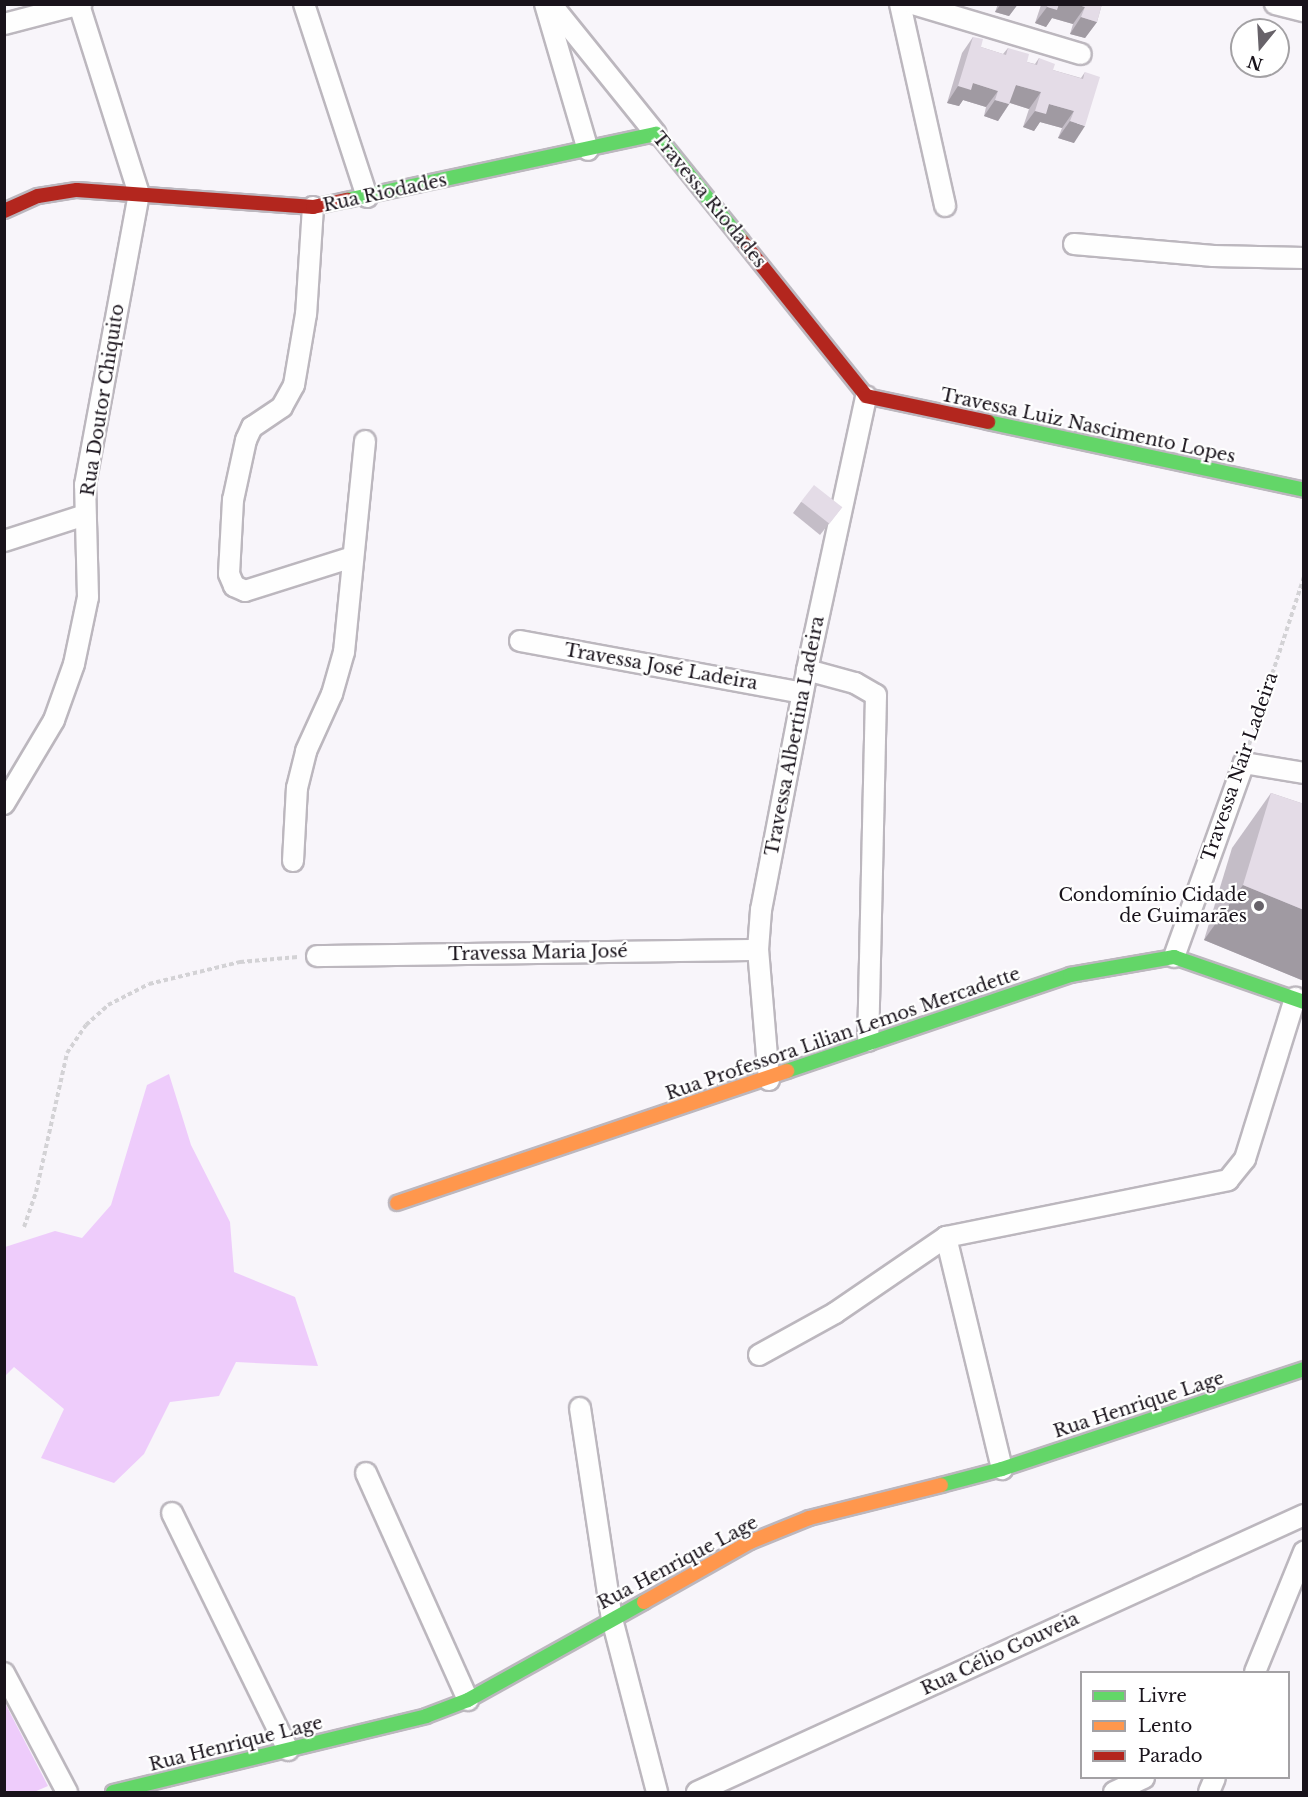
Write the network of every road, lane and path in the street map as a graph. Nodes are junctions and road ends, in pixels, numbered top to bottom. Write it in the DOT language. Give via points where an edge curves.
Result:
graph roads {
  1 [pos="304,4"];
  2 [pos="545,4"];
  3 [pos="551,4"];
  4 [pos="900,4"];
  5 [pos="913,4"];
  6 [pos="1275,4"];
  7 [pos="80,5"];
  8 [pos="934,7"];
  9 [pos="1304,11"];
  10 [pos="4,24"];
  11 [pos="1081,54"];
  12 [pos="656,134"];
  13 [pos="588,150"];
  14 [pos="139,194"];
  15 [pos="367,197"];
  16 [pos="945,206"];
  17 [pos="313,207"];
  18 [pos="4,210"];
  19 [pos="1074,244"];
  20 [pos="1304,258"];
  21 [pos="866,396"];
  22 [pos="365,441"];
  23 [pos="1304,490"];
  24 [pos="85,515"];
  25 [pos="4,541"];
  26 [pos="353,557"];
  27 [pos="1304,577"];
  28 [pos="520,641"];
  29 [pos="807,670"];
  30 [pos="802,693"];
  31 [pos="1244,763"];
  32 [pos="1304,773"];
  33 [pos="4,804"];
  34 [pos="293,861"];
  35 [pos="759,950"];
  36 [pos="317,956"];
  37 [pos="1174,957"];
  38 [pos="1299,1000"];
  39 [pos="868,1041"];
  40 [pos="769,1080"];
  41 [pos="397,1203"];
  42 [pos="24,1227"];
  43 [pos="946,1237"];
  44 [pos="759,1355"];
  45 [pos="1304,1369"];
  46 [pos="580,1408"];
  47 [pos="1002,1469"];
  48 [pos="366,1473"];
  49 [pos="172,1513"];
  50 [pos="1304,1515"];
  51 [pos="1304,1552"];
  52 [pos="612,1619"];
  53 [pos="1255,1671"];
  54 [pos="4,1673"];
  55 [pos="468,1700"];
  56 [pos="288,1750"];
  57 [pos="1142,1779"];
  58 [pos="67,1792"];
  59 [pos="113,1792"];
  60 [pos="657,1792"];
  61 [pos="697,1792"];
  62 [pos="1114,1792"];
  1 -- 15 [label="street"];
  2 -- 13 [label="street"];
  3 -- 12 [label="street, Travessa Riodades"];
  4 -- 16 [label="street"];
  5 -- 8 [label="street"];
  6 -- 9 [label="street"];
  7 -- 10 [label="street"];
  7 -- 14 [label="street"];
  8 -- 11 [label="street"];
  12 -- 13 [label="street, Rua Riodades"];
  12 -- 21 [label="street, Travessa Riodades"];
  13 -- 15 [label="street, Rua Riodades"];
  14 -- 17 [label="street, Rua Riodades"];
  14 -- 18 [label="street, Rua Riodades" via="76,190 38,196"];
  14 -- 24 [label="street, Rua Doutor Chiquito" via="86,476"];
  15 -- 17 [label="street, Rua Riodades"];
  17 -- 26 [label="street" via="306,314 294,385 282,406 252,427 246,440 233,500 227,551 229,574 234,586 245,591"];
  19 -- 20 [label="street" via="1213,256"];
  21 -- 23 [label="street, Travessa Luiz Nascimento Lopes"];
  21 -- 29 [label="street, Travessa Albertina Ladeira"];
  22 -- 26 [label="street"];
  24 -- 25 [label="street"];
  24 -- 33 [label="street, Rua Doutor Chiquito" via="88,597 74,664 54,720"];
  26 -- 34 [label="street" via="344,652 332,694 306,751 297,788"];
  27 -- 31 [label="path, Travessa Nair Ladeira"];
  28 -- 30 [label="street, Travessa José Ladeira"];
  29 -- 30 [label="street, Travessa Albertina Ladeira"];
  29 -- 39 [label="street" via="855,683 876,695"];
  30 -- 35 [label="street, Travessa Albertina Ladeira" via="761,910"];
  31 -- 32 [label="street"];
  31 -- 37 [label="street, Travessa Nair Ladeira"];
  35 -- 36 [label="street, Travessa Maria José"];
  35 -- 40 [label="street, Travessa Albertina Ladeira"];
  36 -- 42 [label="path" via="240,962 193,971 150,984 108,1005 86,1025 64,1062 36,1192"];
  37 -- 38 [label="street, Rua Professora Lilian Lemos Mercadette"];
  37 -- 39 [label="street, Rua Professora Lilian Lemos Mercadette" via="1070,975"];
  38 -- 43 [label="street" via="1245,1159 1228,1180"];
  39 -- 40 [label="street, Rua Professora Lilian Lemos Mercadette"];
  40 -- 41 [label="street, Rua Professora Lilian Lemos Mercadette"];
  43 -- 44 [label="street" via="835,1313"];
  43 -- 47 [label="street"];
  45 -- 47 [label="street, Rua Henrique Lage"];
  46 -- 52 [label="street"];
  47 -- 52 [label="street, Rua Henrique Lage" via="809,1518 750,1542"];
  48 -- 55 [label="street"];
  49 -- 56 [label="street"];
  50 -- 61 [label="street, Rua Célio Gouveia"];
  51 -- 53 [label="street"];
  52 -- 55 [label="street, Rua Henrique Lage"];
  52 -- 60 [label="street"];
  54 -- 58 [label="street"];
  55 -- 56 [label="street, Rua Henrique Lage" via="426,1716"];
  56 -- 59 [label="street, Rua Henrique Lage"];
  57 -- 62 [label="street"];
}
